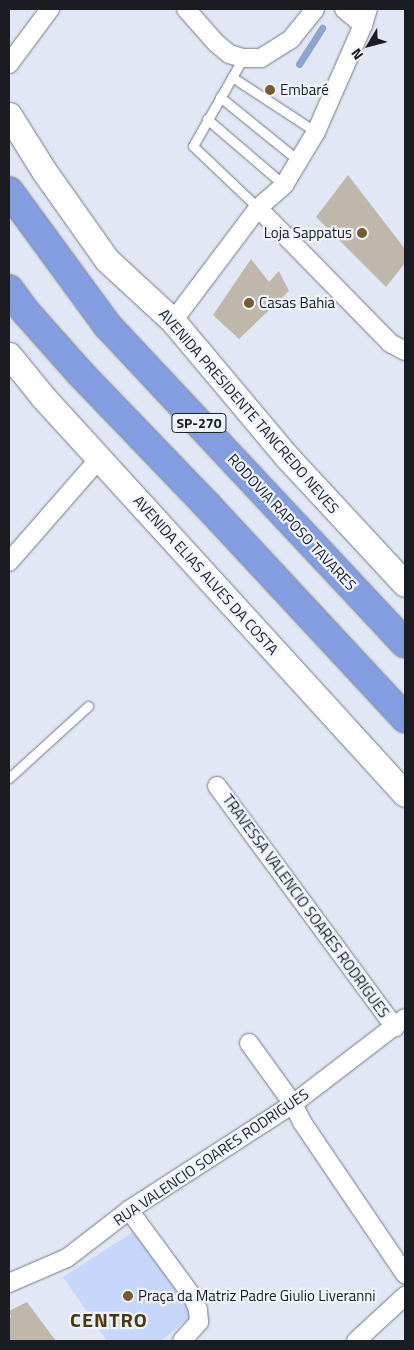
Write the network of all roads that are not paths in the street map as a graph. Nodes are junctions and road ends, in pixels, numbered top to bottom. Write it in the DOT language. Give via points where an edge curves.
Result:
graph roads {
  1 [pos="50,9"];
  2 [pos="186,9"];
  3 [pos="315,9"];
  4 [pos="344,9"];
  5 [pos="366,17"];
  6 [pos="243,58"];
  7 [pos="9,64"];
  8 [pos="232,77"];
  9 [pos="220,97"];
  10 [pos="9,115"];
  11 [pos="207,120"];
  12 [pos="316,132"];
  13 [pos="299,161"];
  14 [pos="284,185"];
  15 [pos="9,191"];
  16 [pos="258,208"];
  17 [pos="9,289"];
  18 [pos="173,321"];
  19 [pos="405,351"];
  20 [pos="9,355"];
  21 [pos="99,458"];
  22 [pos="9,562"];
  23 [pos="405,584"];
  24 [pos="405,643"];
  25 [pos="88,706"];
  26 [pos="405,718"];
  27 [pos="9,778"];
  28 [pos="217,786"];
  29 [pos="405,794"];
  30 [pos="400,1022"];
  31 [pos="249,1042"];
  32 [pos="293,1104"];
  33 [pos="129,1210"];
  34 [pos="405,1274"];
  35 [pos="9,1283"];
  36 [pos="405,1296"];
  37 [pos="182,1341"];
  38 [pos="356,1341"];
  1 -- 7 [label="street"];
  2 -- 6 [label="street" via="228,54"];
  3 -- 6 [label="street" via="291,39 260,58"];
  4 -- 5 [label="street"];
  5 -- 12 [label="street"];
  6 -- 8 [label="lane"];
  8 -- 9 [label="lane"];
  8 -- 12 [label="lane"];
  9 -- 11 [label="lane"];
  9 -- 13 [label="lane"];
  10 -- 18 [label="main road, AVENIDA PRESIDENTE TANCREDO NEVES" via="107,260"];
  11 -- 14 [label="lane"];
  11 -- 16 [label="lane" via="193,146"];
  12 -- 13 [label="street"];
  13 -- 14 [label="street"];
  14 -- 16 [label="street"];
  15 -- 24 [label="highway, RODOVIA RAPOSO TAVARES / SP-270" via="107,325"];
  16 -- 18 [label="street"];
  16 -- 19 [label="street" via="390,343"];
  17 -- 26 [label="highway, SP-270" via="80,373"];
  18 -- 23 [label="main road, AVENIDA PRESIDENTE TANCREDO NEVES" via="287,457"];
  20 -- 21 [label="main road, AVENIDA ELIAS ALVES DA COSTA"];
  21 -- 22 [label="street"];
  21 -- 29 [label="main road, AVENIDA ELIAS ALVES DA COSTA"];
  25 -- 27 [label="lane"];
  28 -- 30 [label="street, TRAVESSA VALENCIO SOARES RODRIGUES"];
  30 -- 32 [label="street, RUA VALENCIO SOARES RODRIGUES"];
  31 -- 32 [label="street"];
  32 -- 33 [label="street, RUA VALENCIO SOARES RODRIGUES"];
  32 -- 34 [label="street"];
  33 -- 35 [label="street, RUA VALENCIO SOARES RODRIGUES" via="67,1258"];
  33 -- 37 [label="street" via="193,1298 198,1310 199,1322"];
  36 -- 38 [label="street"];
}
